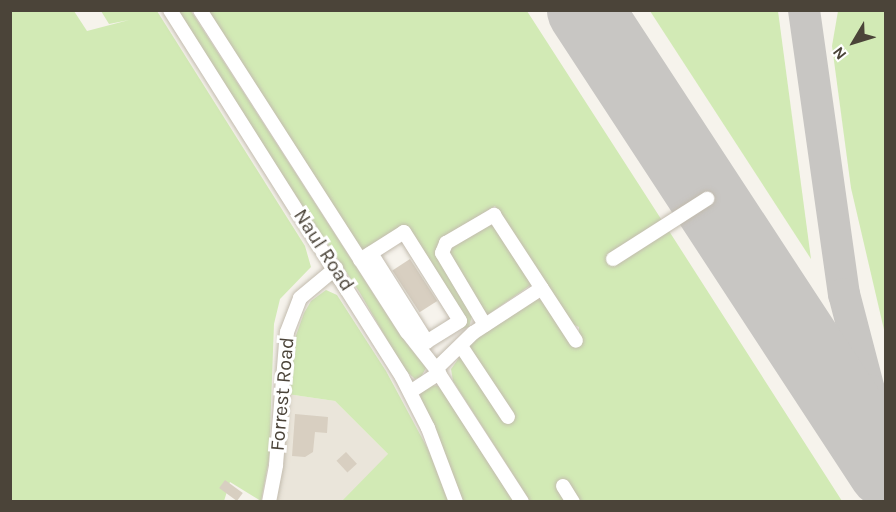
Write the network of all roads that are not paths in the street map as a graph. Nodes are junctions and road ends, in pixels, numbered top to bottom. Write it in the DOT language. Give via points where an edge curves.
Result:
graph roads {
  1 [pos="170,10"];
  2 [pos="200,10"];
  3 [pos="707,200"];
  4 [pos="366,256"];
  5 [pos="613,259"];
  6 [pos="336,268"];
  7 [pos="542,288"];
  8 [pos="485,325"];
  9 [pos="576,341"];
  10 [pos="461,346"];
  11 [pos="437,371"];
  12 [pos="410,392"];
  13 [pos="508,417"];
  14 [pos="563,486"];
  15 [pos="269,501"];
  16 [pos="456,501"];
  17 [pos="522,501"];
  18 [pos="573,501"];
  1 -- 6 [label="street, Naul Road"];
  2 -- 4 [label="street"];
  3 -- 5 [label="street"];
  4 -- 4 [label="street" via="404,232 460,321 427,342"];
  4 -- 11 [label="street"];
  6 -- 12 [label="street, Naul Road"];
  6 -- 15 [label="street, Forrest Road" via="300,298 287,332 276,465"];
  7 -- 8 [label="street"];
  7 -- 8 [label="street" via="494,214 446,243 442,253 445,263"];
  7 -- 9 [label="street"];
  8 -- 10 [label="street"];
  10 -- 11 [label="street"];
  10 -- 13 [label="street"];
  11 -- 12 [label="street"];
  11 -- 17 [label="street"];
  12 -- 16 [label="street, Naul Road"];
  14 -- 18 [label="street"];
}
